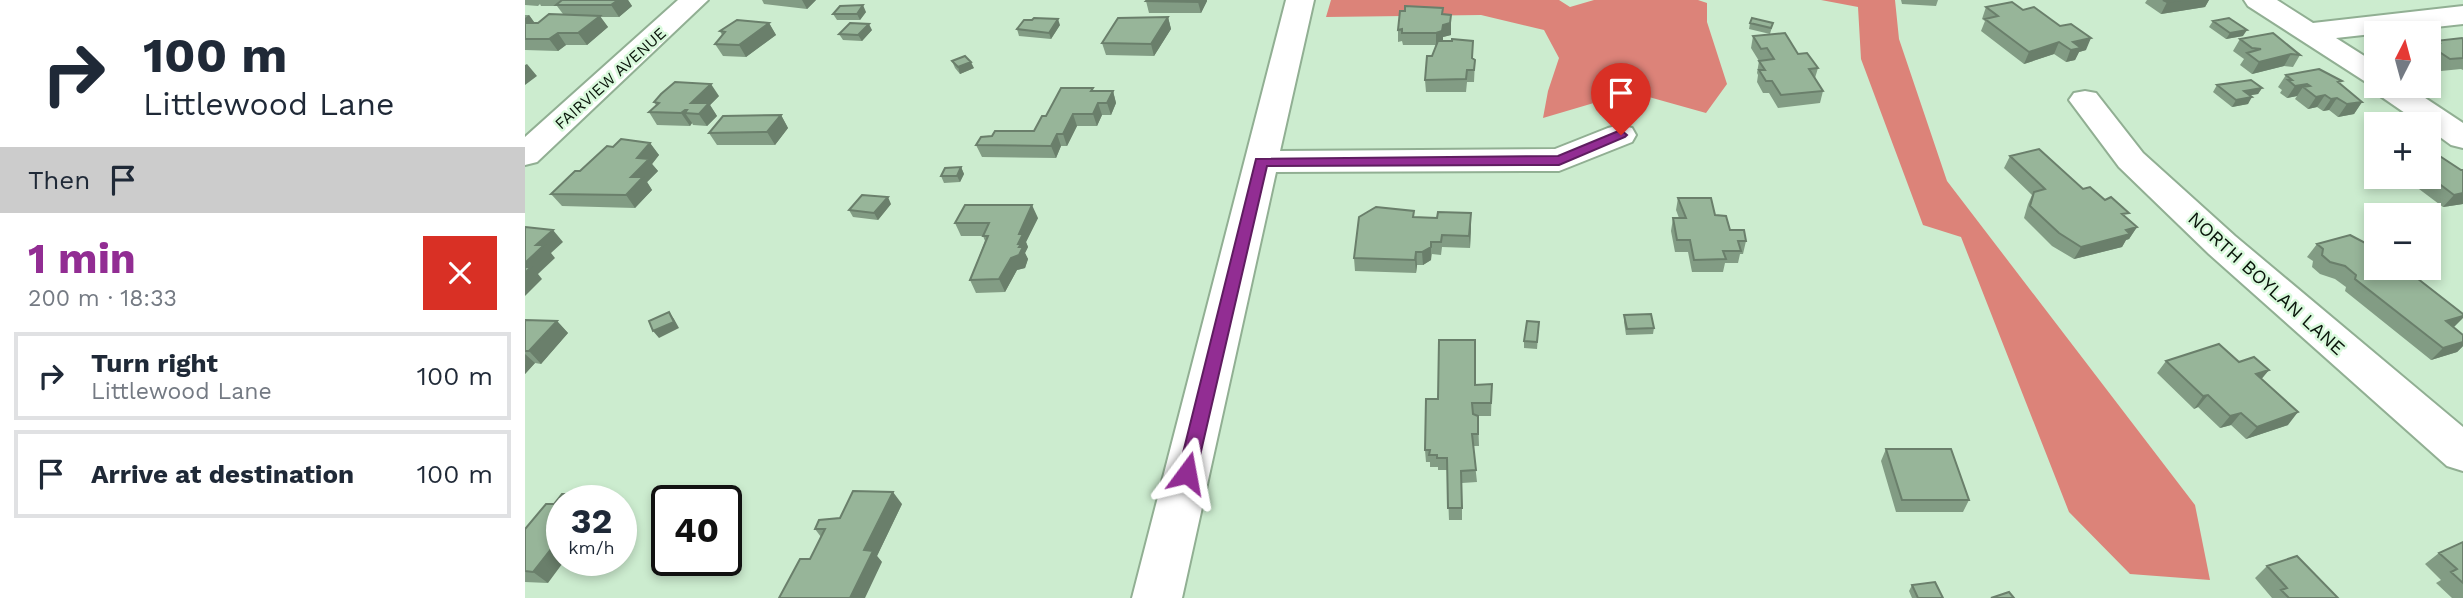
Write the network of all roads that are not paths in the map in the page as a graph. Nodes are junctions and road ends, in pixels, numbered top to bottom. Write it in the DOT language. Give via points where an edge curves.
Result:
graph roads {
  1 [pos="694,0"];
  2 [pos="1300,0"];
  3 [pos="2258,0"];
  4 [pos="2463,15"];
  5 [pos="2310,32"];
  6 [pos="2364,69"];
  7 [pos="2405,98"];
  8 [pos="2085,100"];
  9 [pos="1621,135"];
  10 [pos="2463,138"];
  11 [pos="525,155"];
  12 [pos="1261,162"];
  13 [pos="2463,453"];
  14 [pos="1157,598"];
  1 -- 11 [label="street, FAIRVIEW AVENUE"];
  2 -- 12 [label="street"];
  3 -- 5 [label="street"];
  4 -- 5 [label="street"];
  5 -- 6 [label="street"];
  7 -- 10 [label="street"];
  8 -- 13 [label="street, NORTH BOYLAN LANE" via="2151,179"];
  9 -- 12 [label="street" via="1559,160"];
  12 -- 14 [label="street"];
}
